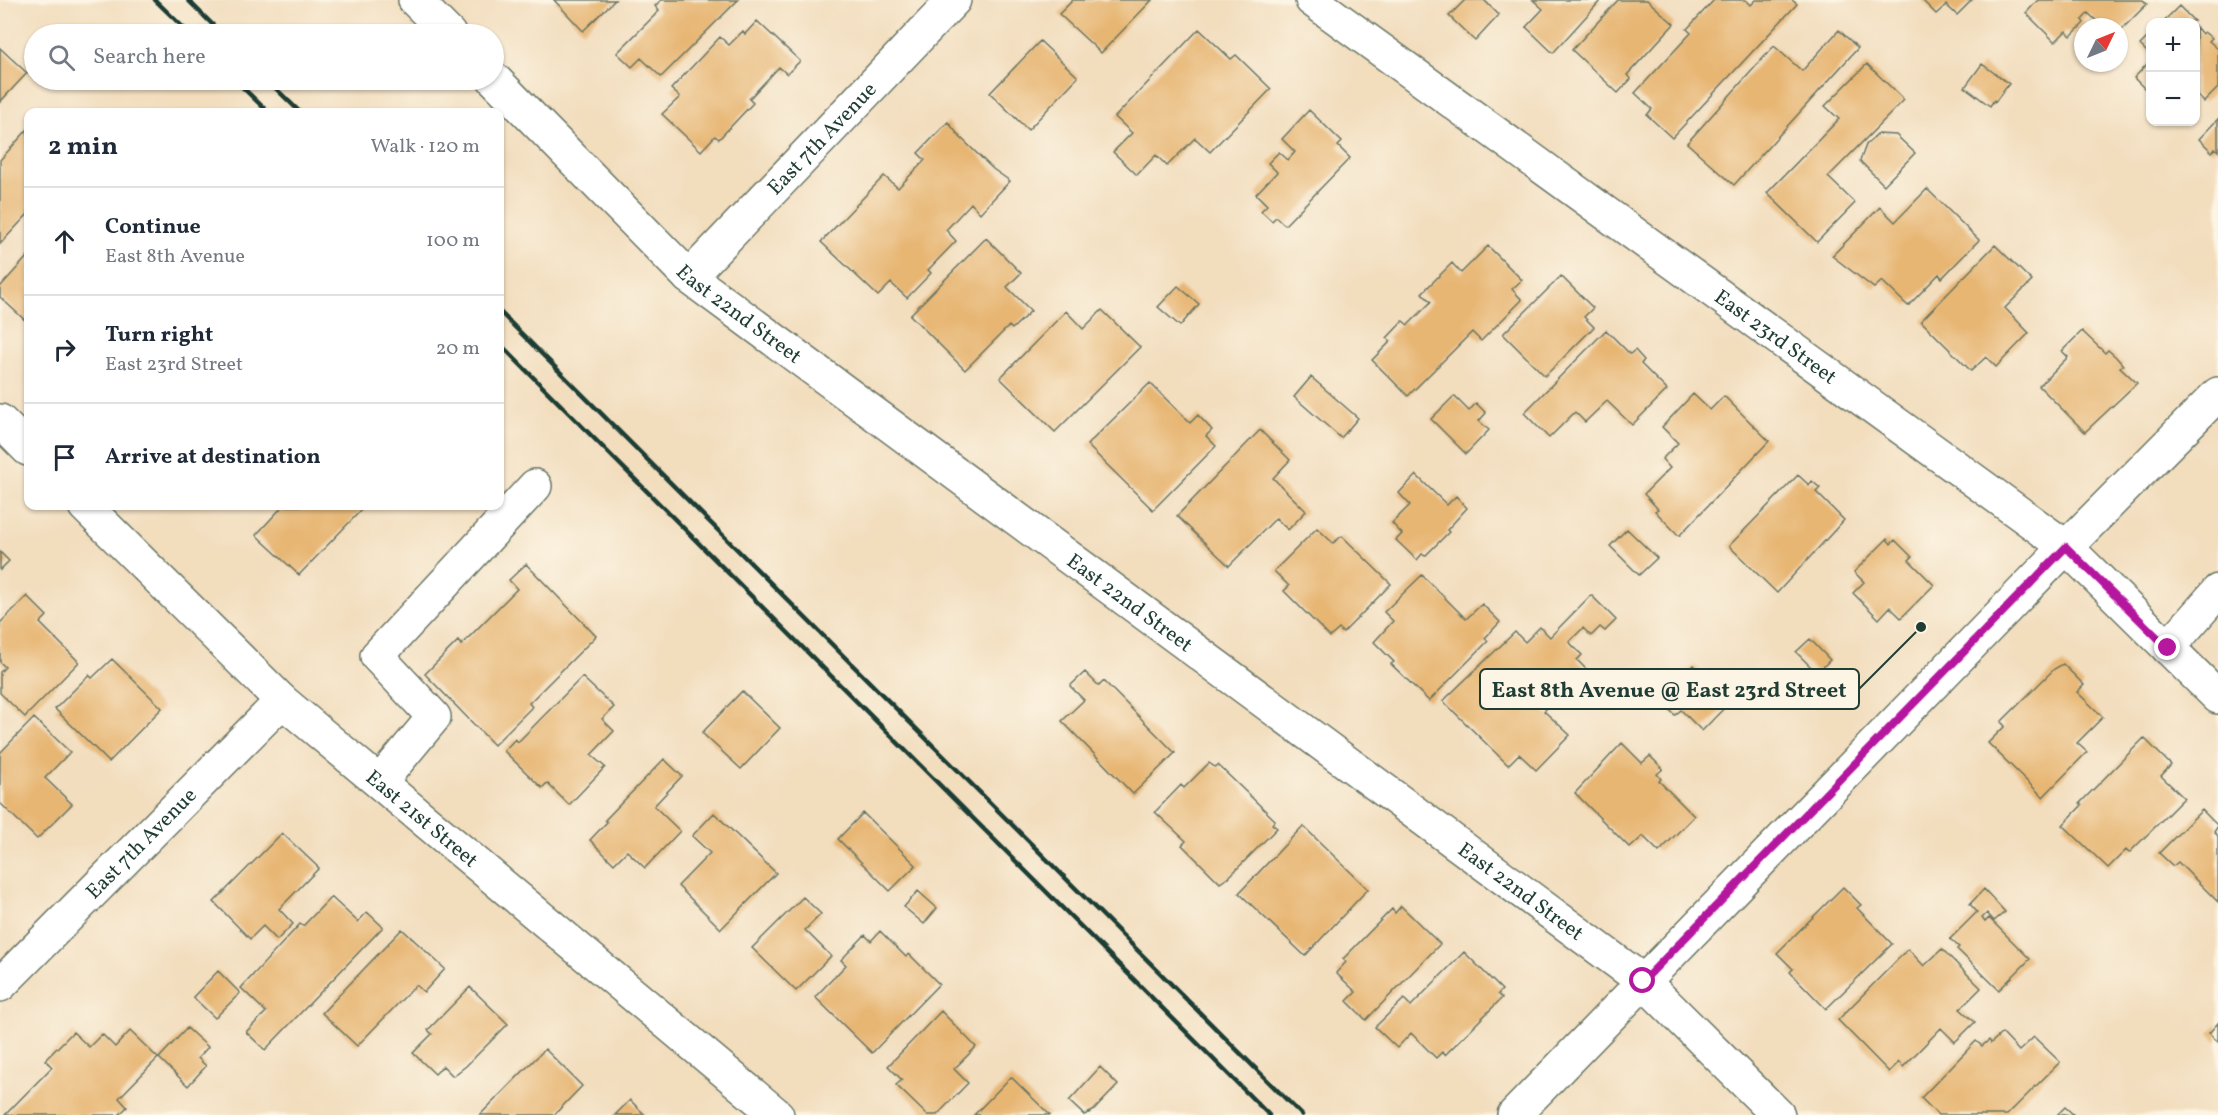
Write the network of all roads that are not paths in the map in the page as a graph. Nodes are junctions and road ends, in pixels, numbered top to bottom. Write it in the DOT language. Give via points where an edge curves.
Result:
graph roads {
  1 [pos="415,0"];
  2 [pos="954,0"];
  3 [pos="1312,0"];
  4 [pos="439,24"];
  5 [pos="504,89"];
  6 [pos="688,277"];
  7 [pos="2218,394"];
  8 [pos="0,421"];
  9 [pos="24,445"];
  10 [pos="535,486"];
  11 [pos="89,510"];
  12 [pos="2066,547"];
  13 [pos="2218,591"];
  14 [pos="2168,648"];
  15 [pos="2218,697"];
  16 [pos="282,701"];
  17 [pos="380,782"];
  18 [pos="1643,981"];
  19 [pos="0,985"];
  20 [pos="777,1115"];
  21 [pos="1514,1115"];
  22 [pos="1778,1115"];
  1 -- 4 [label="street"];
  2 -- 6 [label="street, East 7th Avenue"];
  3 -- 12 [label="street, East 23rd Street"];
  5 -- 6 [label="street, East 22nd Street"];
  6 -- 18 [label="street, East 22nd Street"];
  7 -- 12 [label="street"];
  8 -- 9 [label="street"];
  10 -- 17 [label="street" via="377,656 434,717"];
  11 -- 16 [label="street, East 21st Street"];
  12 -- 14 [label="street, East 23rd Street"];
  12 -- 18 [label="street"];
  13 -- 14 [label="street"];
  14 -- 15 [label="street, East 23rd Street"];
  16 -- 17 [label="street, East 21st Street"];
  16 -- 19 [label="street, East 7th Avenue"];
  17 -- 20 [label="street, East 21st Street"];
  18 -- 21 [label="street"];
  18 -- 22 [label="street, East 22nd Street"];
}
